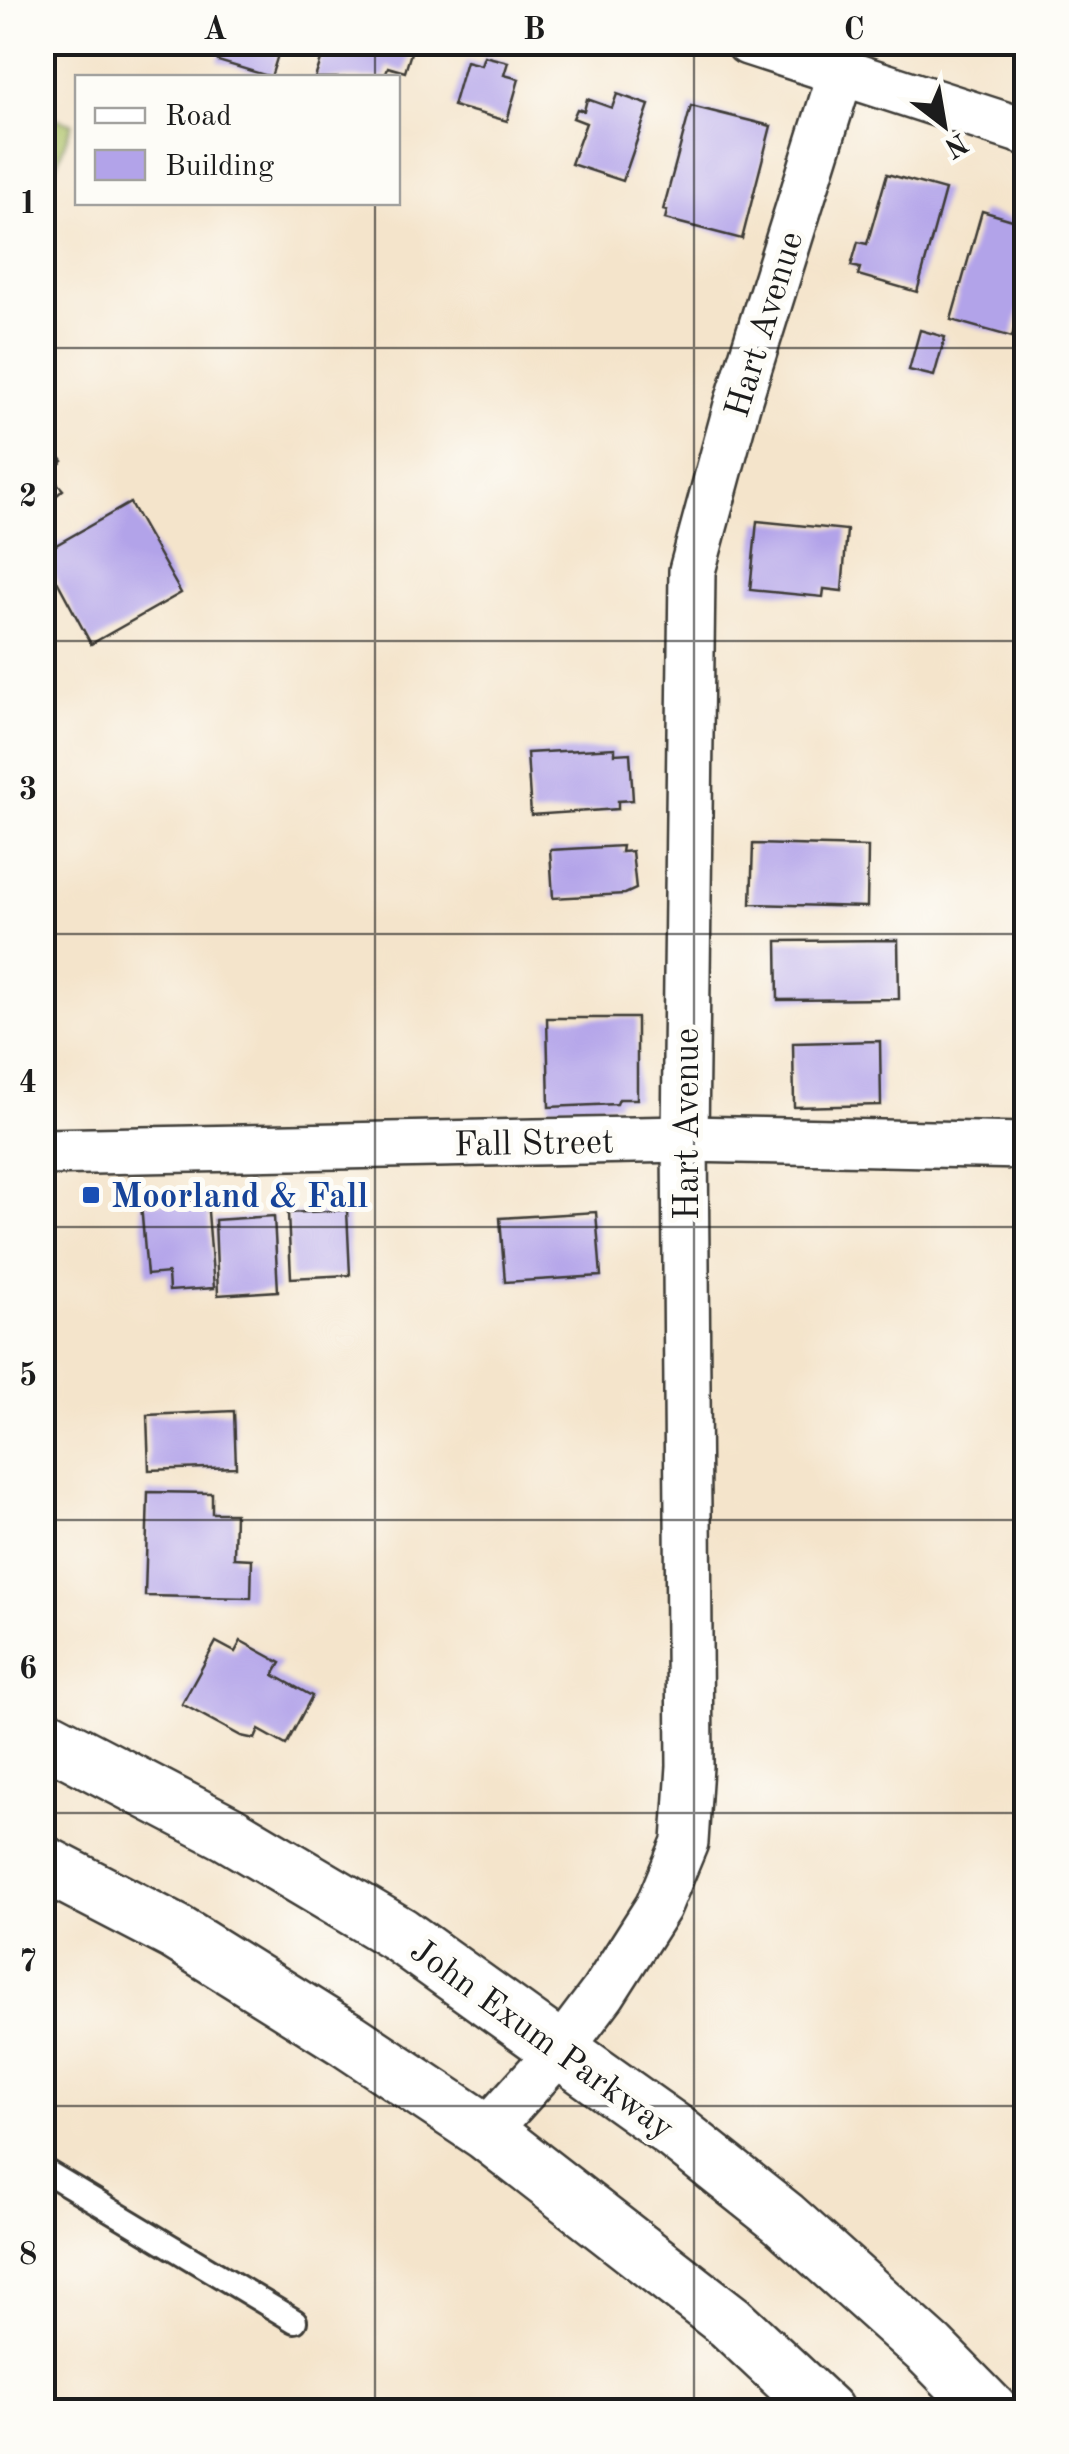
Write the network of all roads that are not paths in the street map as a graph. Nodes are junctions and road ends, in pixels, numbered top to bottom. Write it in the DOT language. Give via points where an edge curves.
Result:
graph roads {
  1 [pos="748,42"];
  2 [pos="841,74"];
  3 [pos="1026,132"];
  4 [pos="684,1139"];
  5 [pos="1026,1146"];
  6 [pos="42,1152"];
  7 [pos="42,1736"];
  8 [pos="42,1864"];
  9 [pos="560,2050"];
  10 [pos="486,2132"];
  11 [pos="42,2169"];
  12 [pos="295,2321"];
  13 [pos="826,2412"];
  14 [pos="991,2412"];
  1 -- 2 [label="street"];
  2 -- 3 [label="street"];
  2 -- 4 [label="street, Hart Avenue" via="692,571"];
  4 -- 5 [label="street, Fall Street"];
  4 -- 6 [label="street, Fall Street"];
  4 -- 9 [label="street, Hart Avenue" via="686,1842 658,1907"];
  7 -- 9 [label="main road, John Exum Parkway" via="228,1833 400,1935"];
  8 -- 10 [label="main road" via="175,1932"];
  9 -- 10 [label="street, Hart Avenue"];
  9 -- 14 [label="main road, John Exum Parkway" via="783,2218"];
  10 -- 13 [label="main road" via="730,2322"];
  11 -- 12 [label="lane"];
}
